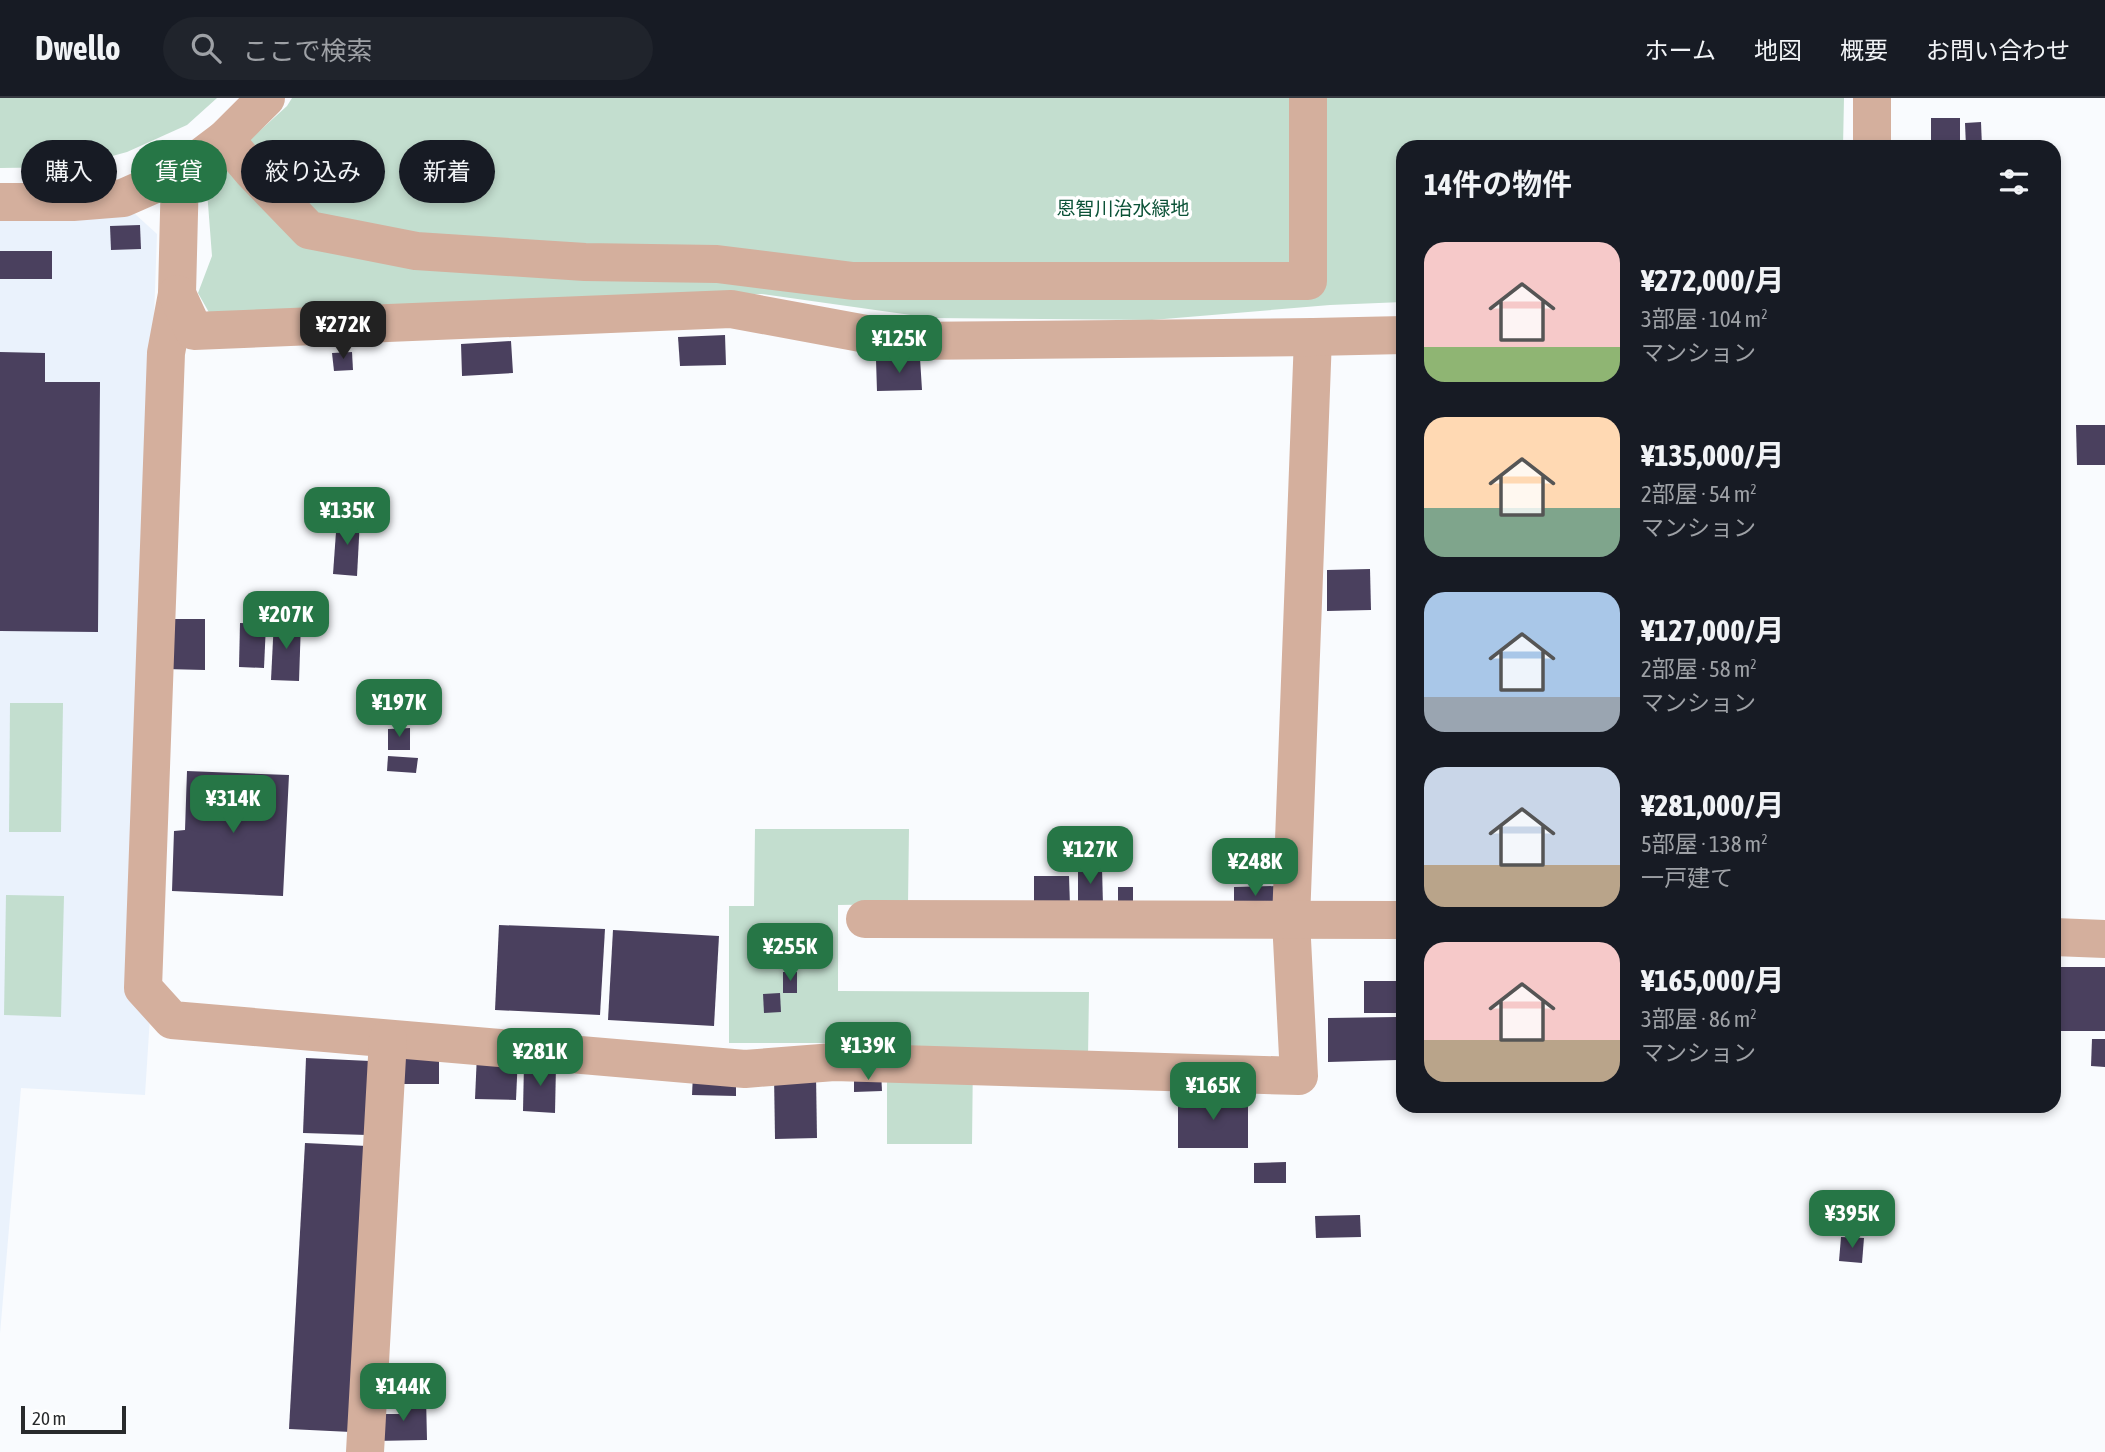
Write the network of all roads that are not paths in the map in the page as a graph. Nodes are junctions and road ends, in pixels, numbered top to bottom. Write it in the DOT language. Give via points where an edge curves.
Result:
graph roads {
  1 [pos="266,98"];
  2 [pos="1308,98"];
  3 [pos="1872,98"];
  4 [pos="225,139"];
  5 [pos="1872,140"];
  6 [pos="131,194"];
  7 [pos="0,202"];
  8 [pos="179,203"];
  9 [pos="177,294"];
  10 [pos="1396,335"];
  11 [pos="1313,337"];
  12 [pos="865,919"];
  13 [pos="1291,920"];
  14 [pos="1396,920"];
  15 [pos="2061,937"];
  16 [pos="2105,939"];
  17 [pos="388,1039"];
  18 [pos="365,1452"];
  1 -- 4 [label="street"];
  2 -- 4 [label="street" via="1307,281 853,281 717,264 585,262 416,251 309,230"];
  3 -- 5 [label="street"];
  6 -- 7 [label="street" via="73,202"];
  8 -- 9 [label="street"];
  9 -- 11 [label="street" via="194,331 732,309 904,341"];
  9 -- 17 [label="street" via="166,353 143,988 172,1020"];
  10 -- 11 [label="street"];
  11 -- 13 [label="street"];
  12 -- 13 [label="street"];
  13 -- 14 [label="street"];
  13 -- 17 [label="street" via="1299,1076 834,1062 745,1069"];
  15 -- 16 [label="street"];
  17 -- 18 [label="street"];
}
